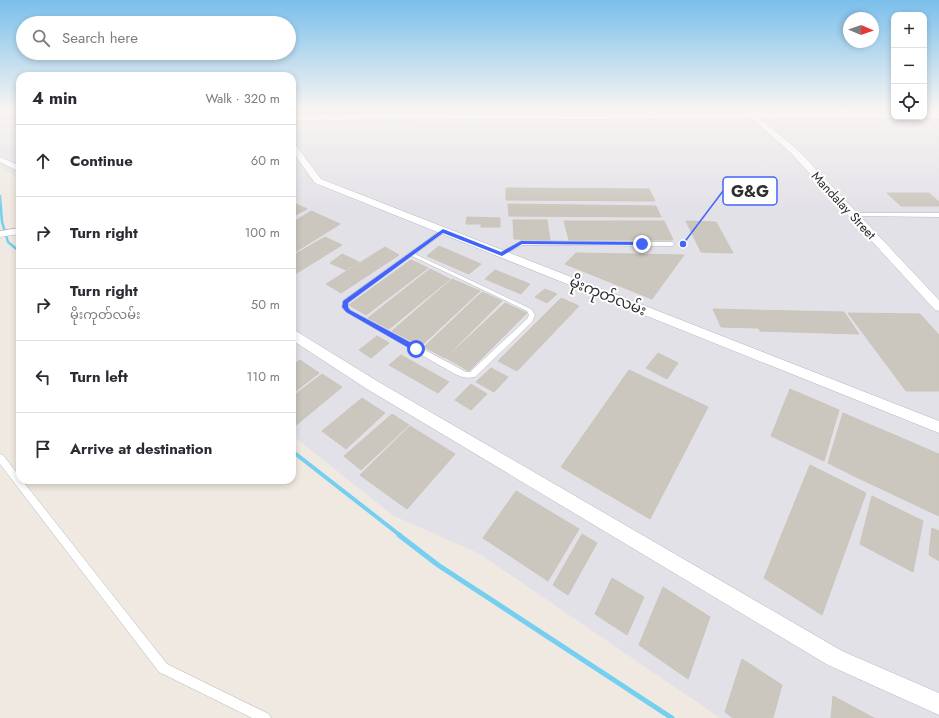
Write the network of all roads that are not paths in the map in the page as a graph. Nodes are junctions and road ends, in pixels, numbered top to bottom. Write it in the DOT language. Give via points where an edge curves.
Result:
graph roads {
  1 [pos="785,144"];
  2 [pos="296,152"];
  3 [pos="0,159"];
  4 [pos="16,167"];
  5 [pos="854,215"];
  6 [pos="939,215"];
  7 [pos="16,231"];
  8 [pos="443,231"];
  9 [pos="0,234"];
  10 [pos="672,244"];
  11 [pos="411,254"];
  12 [pos="502,254"];
  13 [pos="929,296"];
  14 [pos="939,296"];
  15 [pos="939,306"];
  16 [pos="296,337"];
  17 [pos="939,427"];
  18 [pos="0,458"];
  19 [pos="16,479"];
  20 [pos="20,484"];
  21 [pos="939,704"];
  22 [pos="265,718"];
  1 -- 5 [label="street, Mandalay Street"];
  2 -- 8 [label="street, မိုးကုတ်လမ်း" via="318,182"];
  3 -- 4 [label="street"];
  5 -- 6 [label="lane"];
  5 -- 13 [label="street, Mandalay Street"];
  7 -- 9 [label="street"];
  8 -- 11 [label="lane"];
  8 -- 12 [label="street, မိုးကုတ်လမ်း"];
  10 -- 12 [label="lane" via="521,243"];
  11 -- 11 [label="lane" via="529,310 532,315 530,320 472,375 465,375 348,311 345,302"];
  12 -- 17 [label="street, မိုးကုတ်လမ်း"];
  13 -- 14 [label="lane"];
  13 -- 15 [label="street, Mandalay Street"];
  16 -- 21 [label="street" via="372,385 835,658"];
  18 -- 19 [label="lane"];
  20 -- 22 [label="lane" via="163,668"];
}
